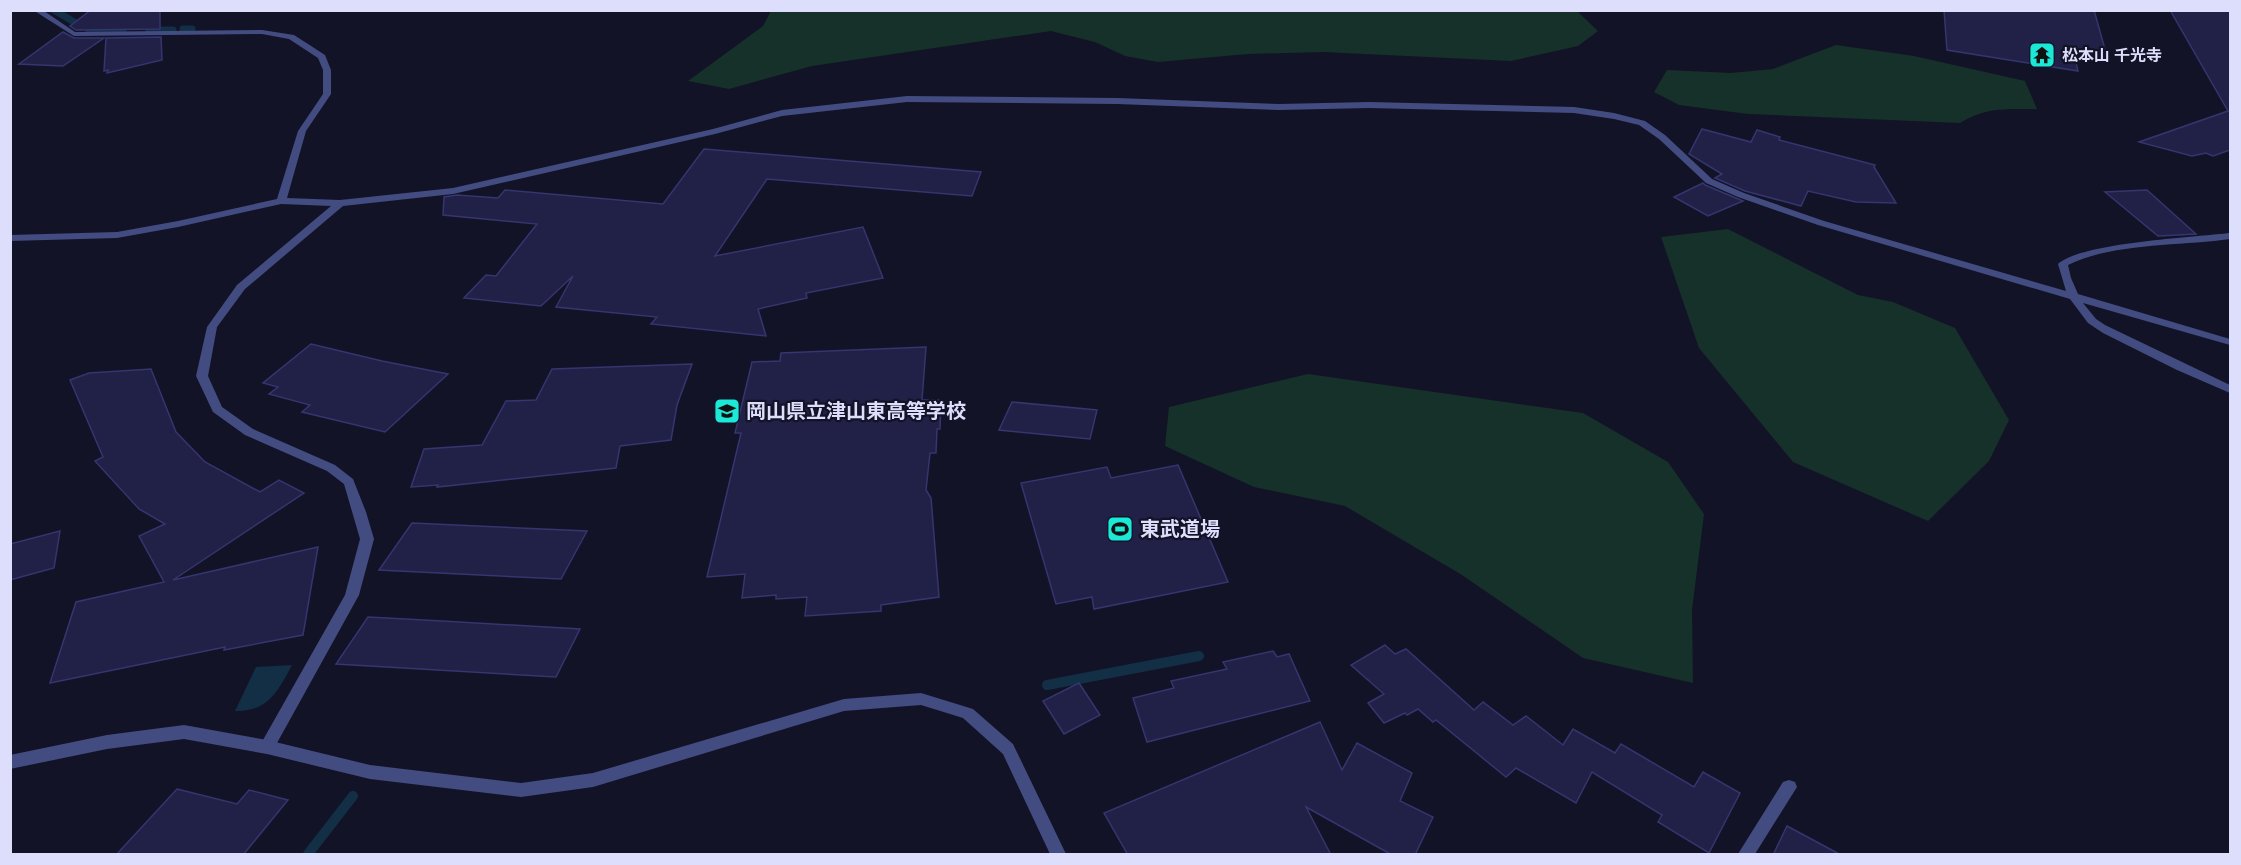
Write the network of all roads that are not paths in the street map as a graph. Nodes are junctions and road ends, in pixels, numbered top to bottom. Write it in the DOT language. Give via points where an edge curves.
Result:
graph roads {
  1 [pos="36,10"];
  2 [pos="281,201"];
  3 [pos="340,203"];
  4 [pos="2230,236"];
  5 [pos="10,238"];
  6 [pos="2074,296"];
  7 [pos="2230,342"];
  8 [pos="2230,389"];
  9 [pos="267,747"];
  10 [pos="10,762"];
  11 [pos="1789,787"];
  12 [pos="1058,855"];
  13 [pos="1746,855"];
  1 -- 2 [label="street" via="74,34 262,32 291,37 322,57 327,70 327,94 302,131"];
  2 -- 3 [label="street"];
  2 -- 5 [label="street" via="117,235"];
  3 -- 6 [label="street" via="453,191 782,113 907,99 1574,110 1642,123 1709,181 1741,195 1821,223"];
  3 -- 9 [label="street" via="241,287 212,327 202,375 217,409 249,432 331,468 349,482 367,539 352,595"];
  4 -- 6 [label="street" via="2068,259 2062,264 2063,272"];
  6 -- 7 [label="street"];
  6 -- 8 [label="street" via="2091,320 2107,331"];
  9 -- 10 [label="street" via="184,732 106,742"];
  9 -- 12 [label="street" via="370,772 521,790 593,780 844,705 921,699 968,713 1008,749"];
  11 -- 13 [label="street"];
}
